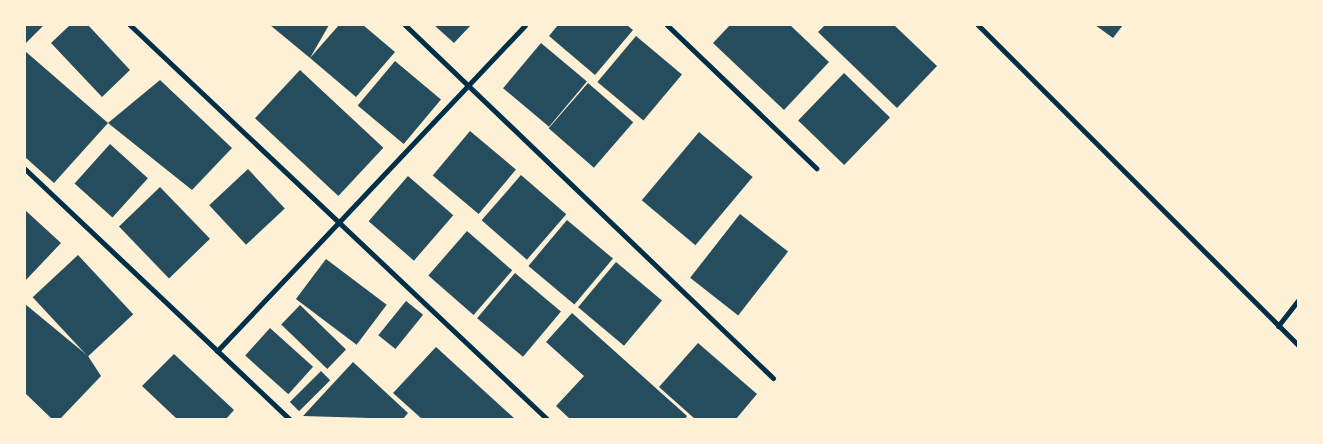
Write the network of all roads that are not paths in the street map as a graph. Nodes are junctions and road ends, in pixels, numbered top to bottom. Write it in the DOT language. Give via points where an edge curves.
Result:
graph roads {
  1 [pos="130,25"];
  2 [pos="405,25"];
  3 [pos="525,25"];
  4 [pos="667,25"];
  5 [pos="978,25"];
  6 [pos="467,84"];
  7 [pos="816,168"];
  8 [pos="25,170"];
  9 [pos="341,222"];
  10 [pos="1298,300"];
  11 [pos="1278,326"];
  12 [pos="1298,345"];
  13 [pos="217,351"];
  14 [pos="773,378"];
  15 [pos="289,419"];
  16 [pos="547,419"];
  1 -- 9 [label="street"];
  2 -- 6 [label="street"];
  3 -- 6 [label="street"];
  4 -- 7 [label="street"];
  5 -- 11 [label="street"];
  6 -- 9 [label="street"];
  6 -- 14 [label="street"];
  8 -- 13 [label="street"];
  9 -- 13 [label="street"];
  9 -- 16 [label="street"];
  10 -- 11 [label="street"];
  11 -- 12 [label="street"];
  13 -- 15 [label="street"];
}
